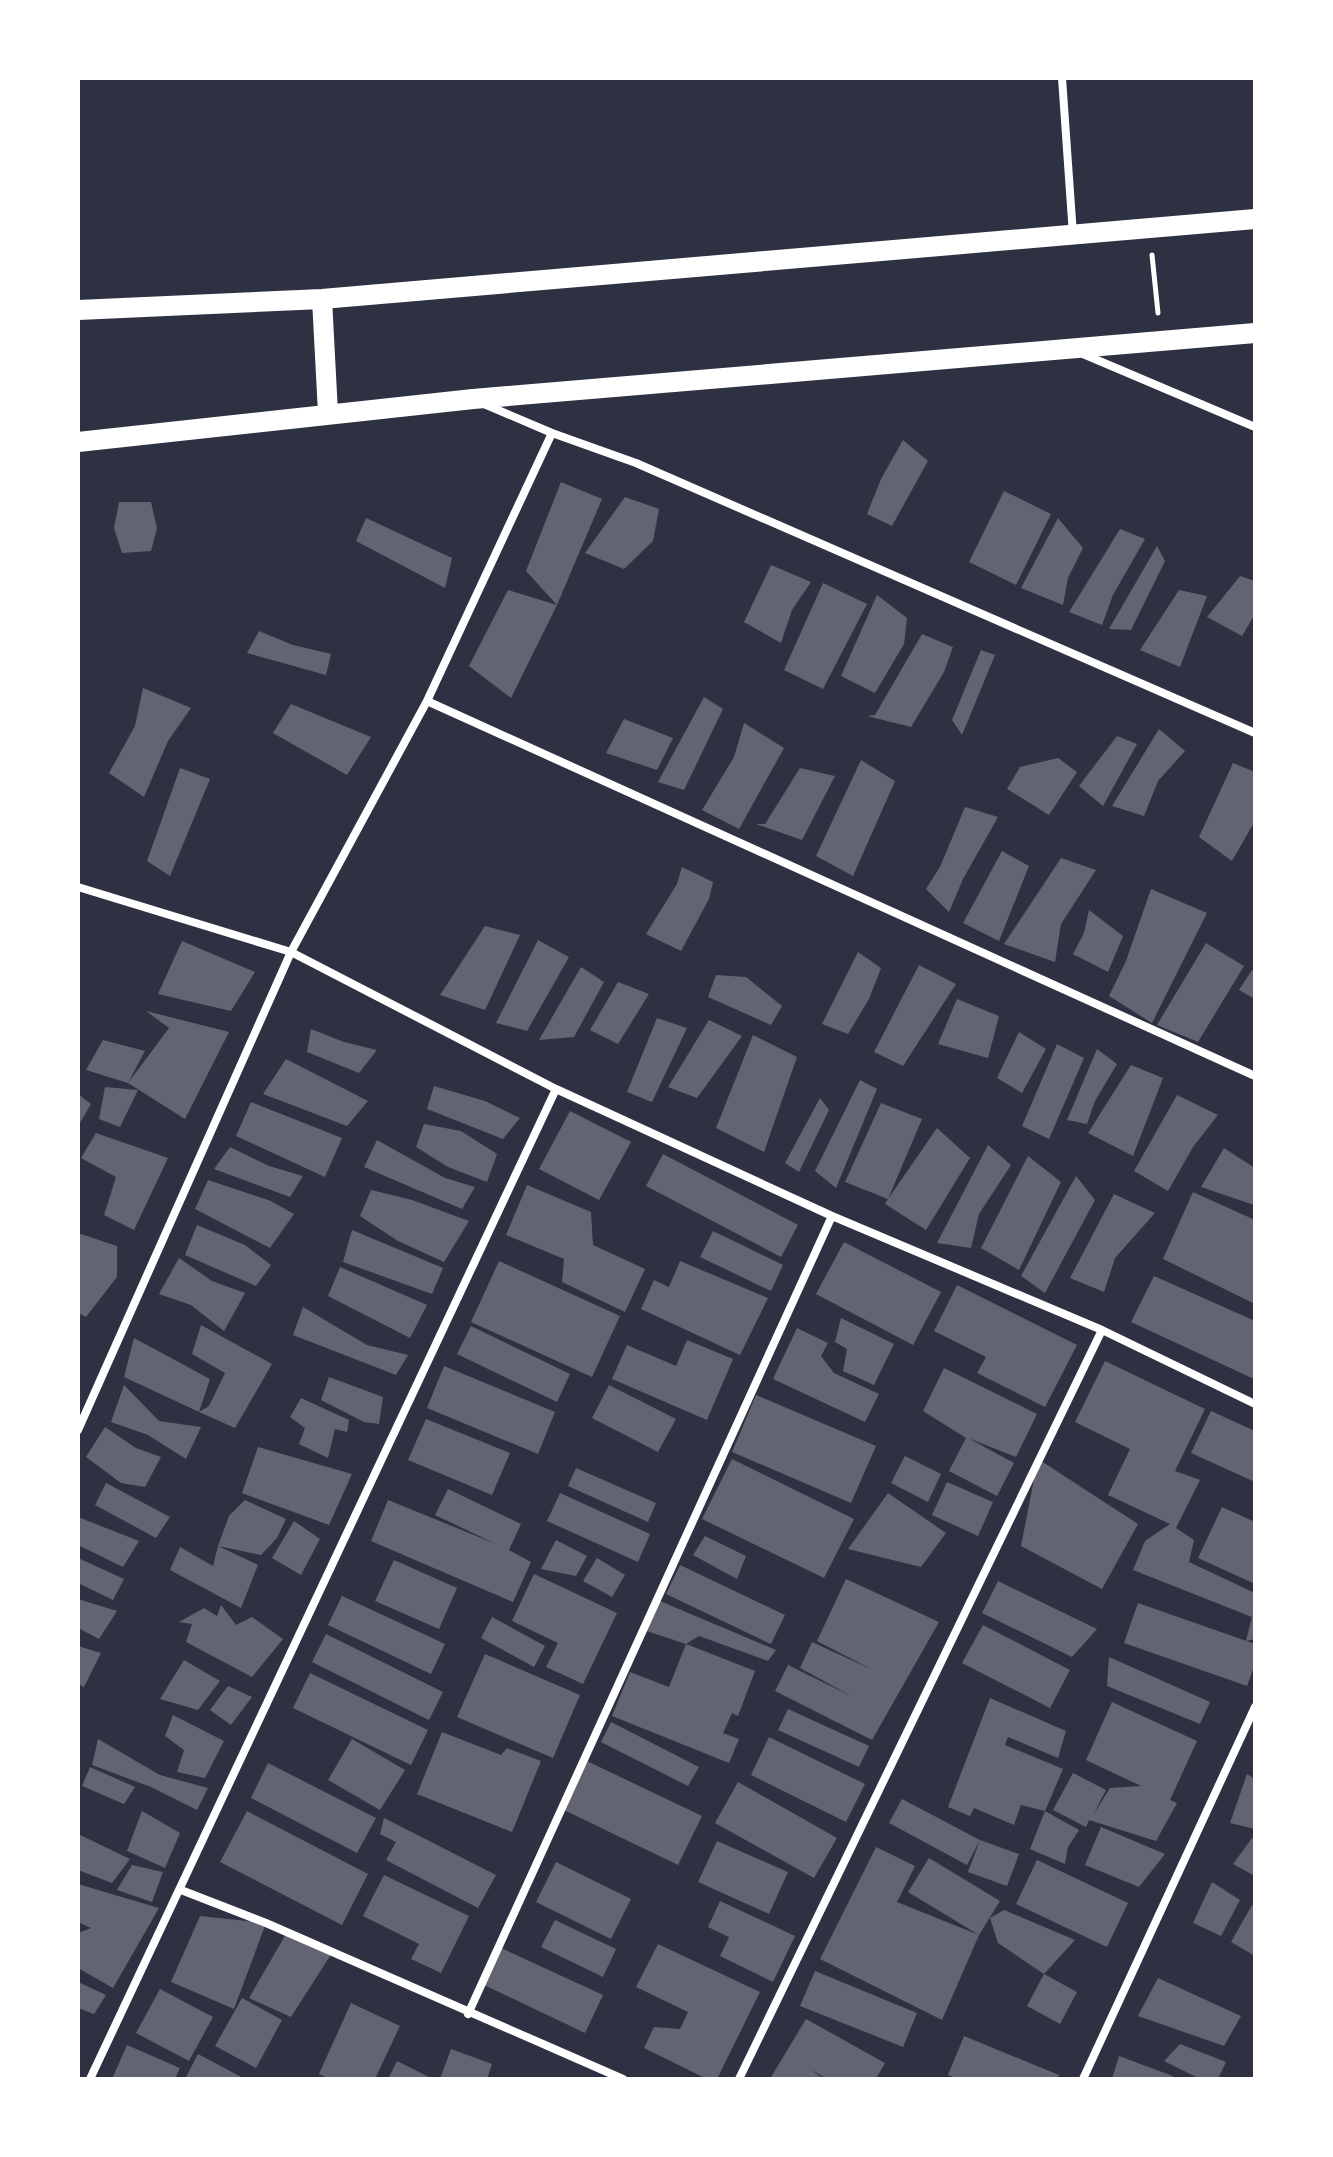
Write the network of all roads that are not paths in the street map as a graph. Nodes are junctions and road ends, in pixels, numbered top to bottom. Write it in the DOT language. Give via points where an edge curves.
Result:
graph roads {
  1 [pos="1062,78"];
  2 [pos="1255,219"];
  3 [pos="1074,235"];
  4 [pos="322,299"];
  5 [pos="78,310"];
  6 [pos="1255,333"];
  7 [pos="1071,349"];
  8 [pos="473,399"];
  9 [pos="328,413"];
  10 [pos="1255,427"];
  11 [pos="552,433"];
  12 [pos="78,442"];
  13 [pos="427,701"];
  14 [pos="1255,733"];
  15 [pos="78,887"];
  16 [pos="291,952"];
  17 [pos="1255,1076"];
  18 [pos="556,1089"];
  19 [pos="832,1216"];
  20 [pos="1102,1330"];
  21 [pos="1255,1404"];
  22 [pos="78,1430"];
  23 [pos="1255,1707"];
  24 [pos="181,1890"];
  25 [pos="468,2014"];
  26 [pos="90,2079"];
  27 [pos="623,2079"];
  28 [pos="739,2079"];
  29 [pos="1083,2079"];
  1 -- 3 [label="street"];
  2 -- 3 [label="main road"];
  3 -- 4 [label="main road"];
  4 -- 5 [label="main road"];
  4 -- 9 [label="main road"];
  6 -- 7 [label="main road"];
  7 -- 8 [label="main road"];
  7 -- 10 [label="street"];
  8 -- 9 [label="main road"];
  8 -- 11 [label="street"];
  9 -- 12 [label="main road"];
  11 -- 13 [label="street"];
  11 -- 14 [label="street" via="636,463"];
  13 -- 16 [label="street"];
  13 -- 17 [label="street"];
  15 -- 16 [label="street"];
  16 -- 18 [label="street"];
  16 -- 22 [label="street"];
  18 -- 19 [label="street"];
  18 -- 24 [label="street"];
  19 -- 20 [label="street"];
  19 -- 25 [label="street"];
  20 -- 21 [label="street"];
  20 -- 28 [label="street"];
  23 -- 29 [label="street"];
  24 -- 25 [label="street"];
  24 -- 26 [label="street"];
  25 -- 27 [label="street"];
}
